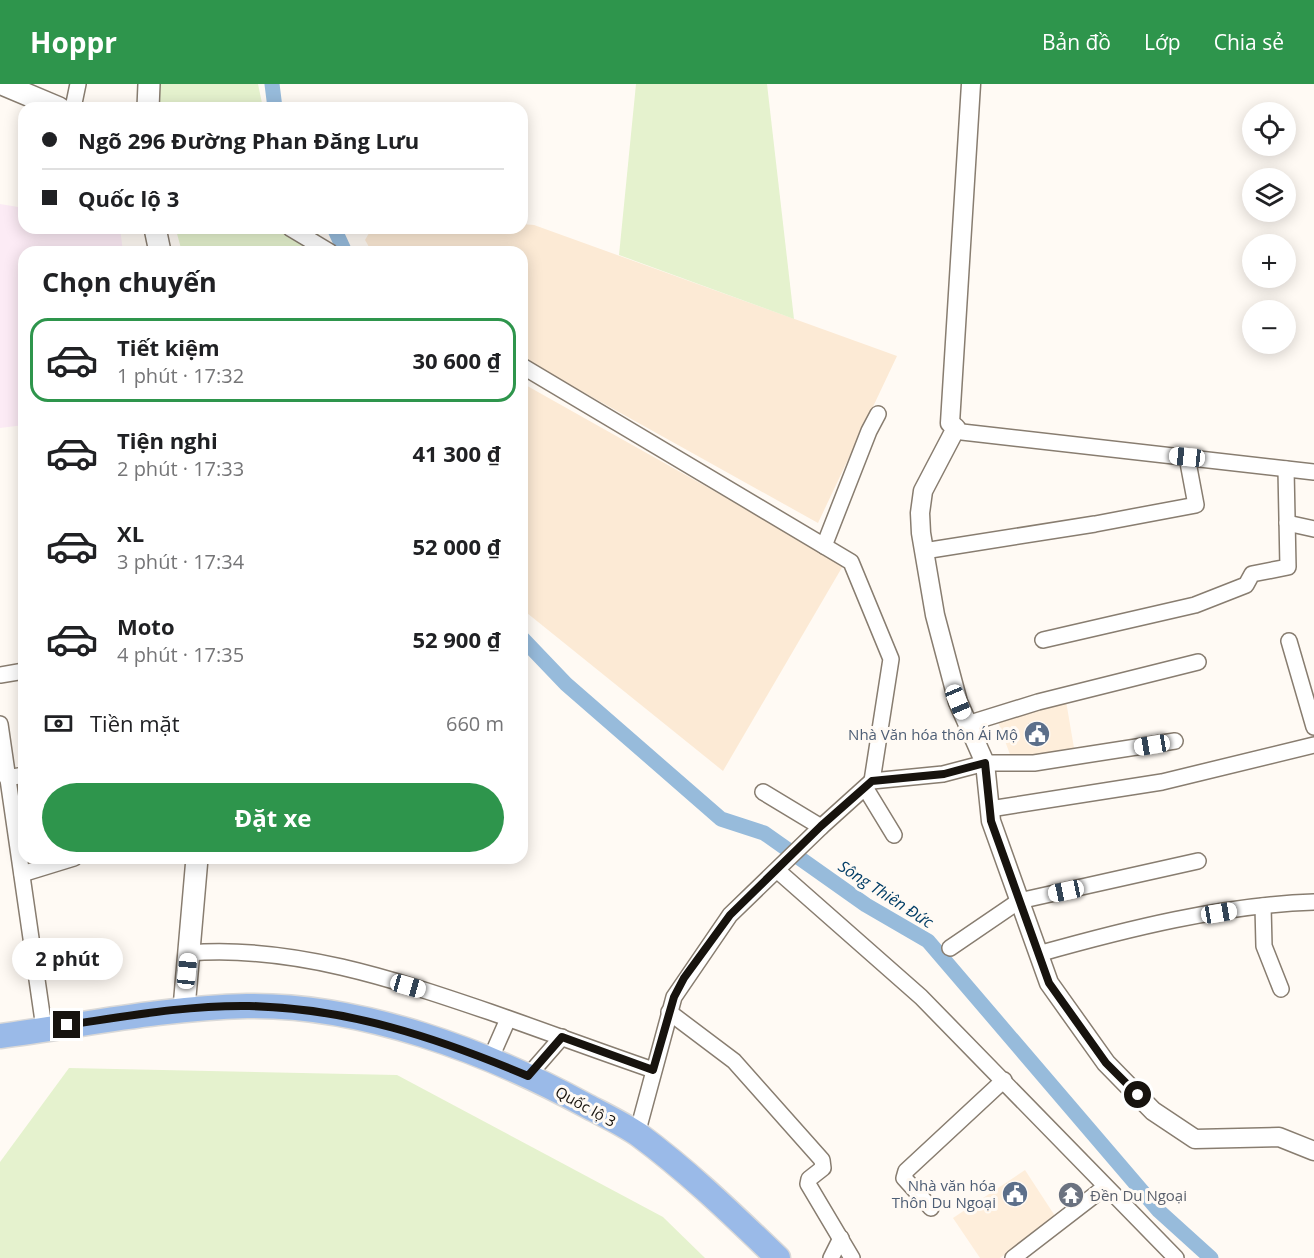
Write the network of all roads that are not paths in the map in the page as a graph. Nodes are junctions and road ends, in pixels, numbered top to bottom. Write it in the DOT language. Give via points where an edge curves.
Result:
graph roads {
  1 [pos="2,84"];
  2 [pos="78,84"];
  3 [pos="149,84"];
  4 [pos="971,84"];
  5 [pos="45,102"];
  6 [pos="74,102"];
  7 [pos="148,102"];
  8 [pos="300,234"];
  9 [pos="320,246"];
  10 [pos="528,370"];
  11 [pos="878,414"];
  12 [pos="956,428"];
  13 [pos="1187,457"];
  14 [pos="1287,469"];
  15 [pos="1314,472"];
  16 [pos="1287,523"];
  17 [pos="1314,529"];
  18 [pos="824,546"];
  19 [pos="924,550"];
  20 [pos="1043,640"];
  21 [pos="1289,641"];
  22 [pos="1198,662"];
  23 [pos="18,672"];
  24 [pos="0,675"];
  25 [pos="0,724"];
  26 [pos="967,724"];
  27 [pos="1314,727"];
  28 [pos="1175,741"];
  29 [pos="1314,745"];
  30 [pos="985,763"];
  31 [pos="18,776"];
  32 [pos="7,778"];
  33 [pos="869,785"];
  34 [pos="763,792"];
  35 [pos="990,809"];
  36 [pos="7,827"];
  37 [pos="819,829"];
  38 [pos="894,835"];
  39 [pos="18,861"];
  40 [pos="1198,861"];
  41 [pos="19,864"];
  42 [pos="54,864"];
  43 [pos="196,864"];
  44 [pos="779,871"];
  45 [pos="22,874"];
  46 [pos="1019,901"];
  47 [pos="1314,902"];
  48 [pos="1263,906"];
  49 [pos="950,948"];
  50 [pos="189,953"];
  51 [pos="1038,954"];
  52 [pos="1281,989"];
  53 [pos="184,1008"];
  54 [pos="669,1012"];
  55 [pos="508,1019"];
  56 [pos="44,1028"];
  57 [pos="0,1036"];
  58 [pos="562,1037"];
  59 [pos="490,1060"];
  60 [pos="653,1070"];
  61 [pos="528,1076"];
  62 [pos="1004,1080"];
  63 [pos="637,1134"];
  64 [pos="1314,1151"];
  65 [pos="1105,1187"];
  66 [pos="931,1208"];
  67 [pos="841,1238"];
  68 [pos="778,1258"];
  69 [pos="831,1258"];
  70 [pos="852,1258"];
  71 [pos="1013,1258"];
  72 [pos="1176,1258"];
  1 -- 5 [label="main road"];
  2 -- 6 [label="street"];
  3 -- 7 [label="main road"];
  4 -- 12 [label="street" via="950,423"];
  8 -- 9 [label="street"];
  10 -- 18 [label="street"];
  11 -- 18 [label="street"];
  12 -- 13 [label="street" via="962,432"];
  12 -- 19 [label="street" via="923,491 920,513"];
  13 -- 14 [label="street"];
  13 -- 19 [label="street" via="1196,504"];
  14 -- 15 [label="street"];
  14 -- 16 [label="street"];
  16 -- 17 [label="street"];
  16 -- 20 [label="street" via="1288,567 1252,574 1246,585 1195,605"];
  18 -- 33 [label="street" via="851,562 891,659"];
  19 -- 26 [label="street" via="935,615"];
  21 -- 27 [label="street"];
  22 -- 26 [label="street"];
  23 -- 24 [label="street"];
  25 -- 32 [label="street"];
  26 -- 30 [label="street"];
  28 -- 30 [label="street" via="1034,763"];
  29 -- 35 [label="street" via="1162,782"];
  30 -- 33 [label="street" via="944,774"];
  30 -- 35 [label="street"];
  31 -- 32 [label="street"];
  32 -- 36 [label="street"];
  33 -- 37 [label="street"];
  33 -- 38 [label="street"];
  34 -- 37 [label="street"];
  35 -- 46 [label="street"];
  36 -- 39 [label="street"];
  37 -- 44 [label="street"];
  40 -- 46 [label="street"];
  41 -- 45 [label="street"];
  42 -- 45 [label="street"];
  43 -- 50 [label="main road"];
  44 -- 54 [label="street" via="730,915 684,978"];
  44 -- 62 [label="street" via="885,963"];
  45 -- 56 [label="street"];
  46 -- 49 [label="street"];
  46 -- 51 [label="street"];
  47 -- 48 [label="street"];
  48 -- 51 [label="street" via="1090,939"];
  48 -- 52 [label="street" via="1264,946"];
  50 -- 53 [label="main road"];
  50 -- 55 [label="street" via="255,952 339,966"];
  51 -- 64 [label="street" via="1049,983 1106,1063 1153,1111 1195,1139 1279,1137"];
  53 -- 56 [label="highway, Quốc lộ 3"];
  53 -- 59 [label="highway, Quốc lộ 3" via="250,1006 388,1024"];
  54 -- 60 [label="street"];
  54 -- 67 [label="street" via="734,1060 822,1160 823,1168 808,1184"];
  55 -- 58 [label="street"];
  55 -- 59 [label="street"];
  56 -- 57 [label="highway, Quốc lộ 3"];
  58 -- 60 [label="street"];
  58 -- 61 [label="street"];
  59 -- 61 [label="highway, Quốc lộ 3"];
  60 -- 63 [label="street"];
  61 -- 63 [label="highway, Quốc lộ 3"];
  62 -- 65 [label="street"];
  62 -- 66 [label="street" via="906,1170 903,1178"];
  63 -- 68 [label="highway, Quốc lộ 3" via="706,1189"];
  65 -- 71 [label="street"];
  65 -- 72 [label="street"];
  67 -- 69 [label="street"];
  67 -- 70 [label="street"];
}
